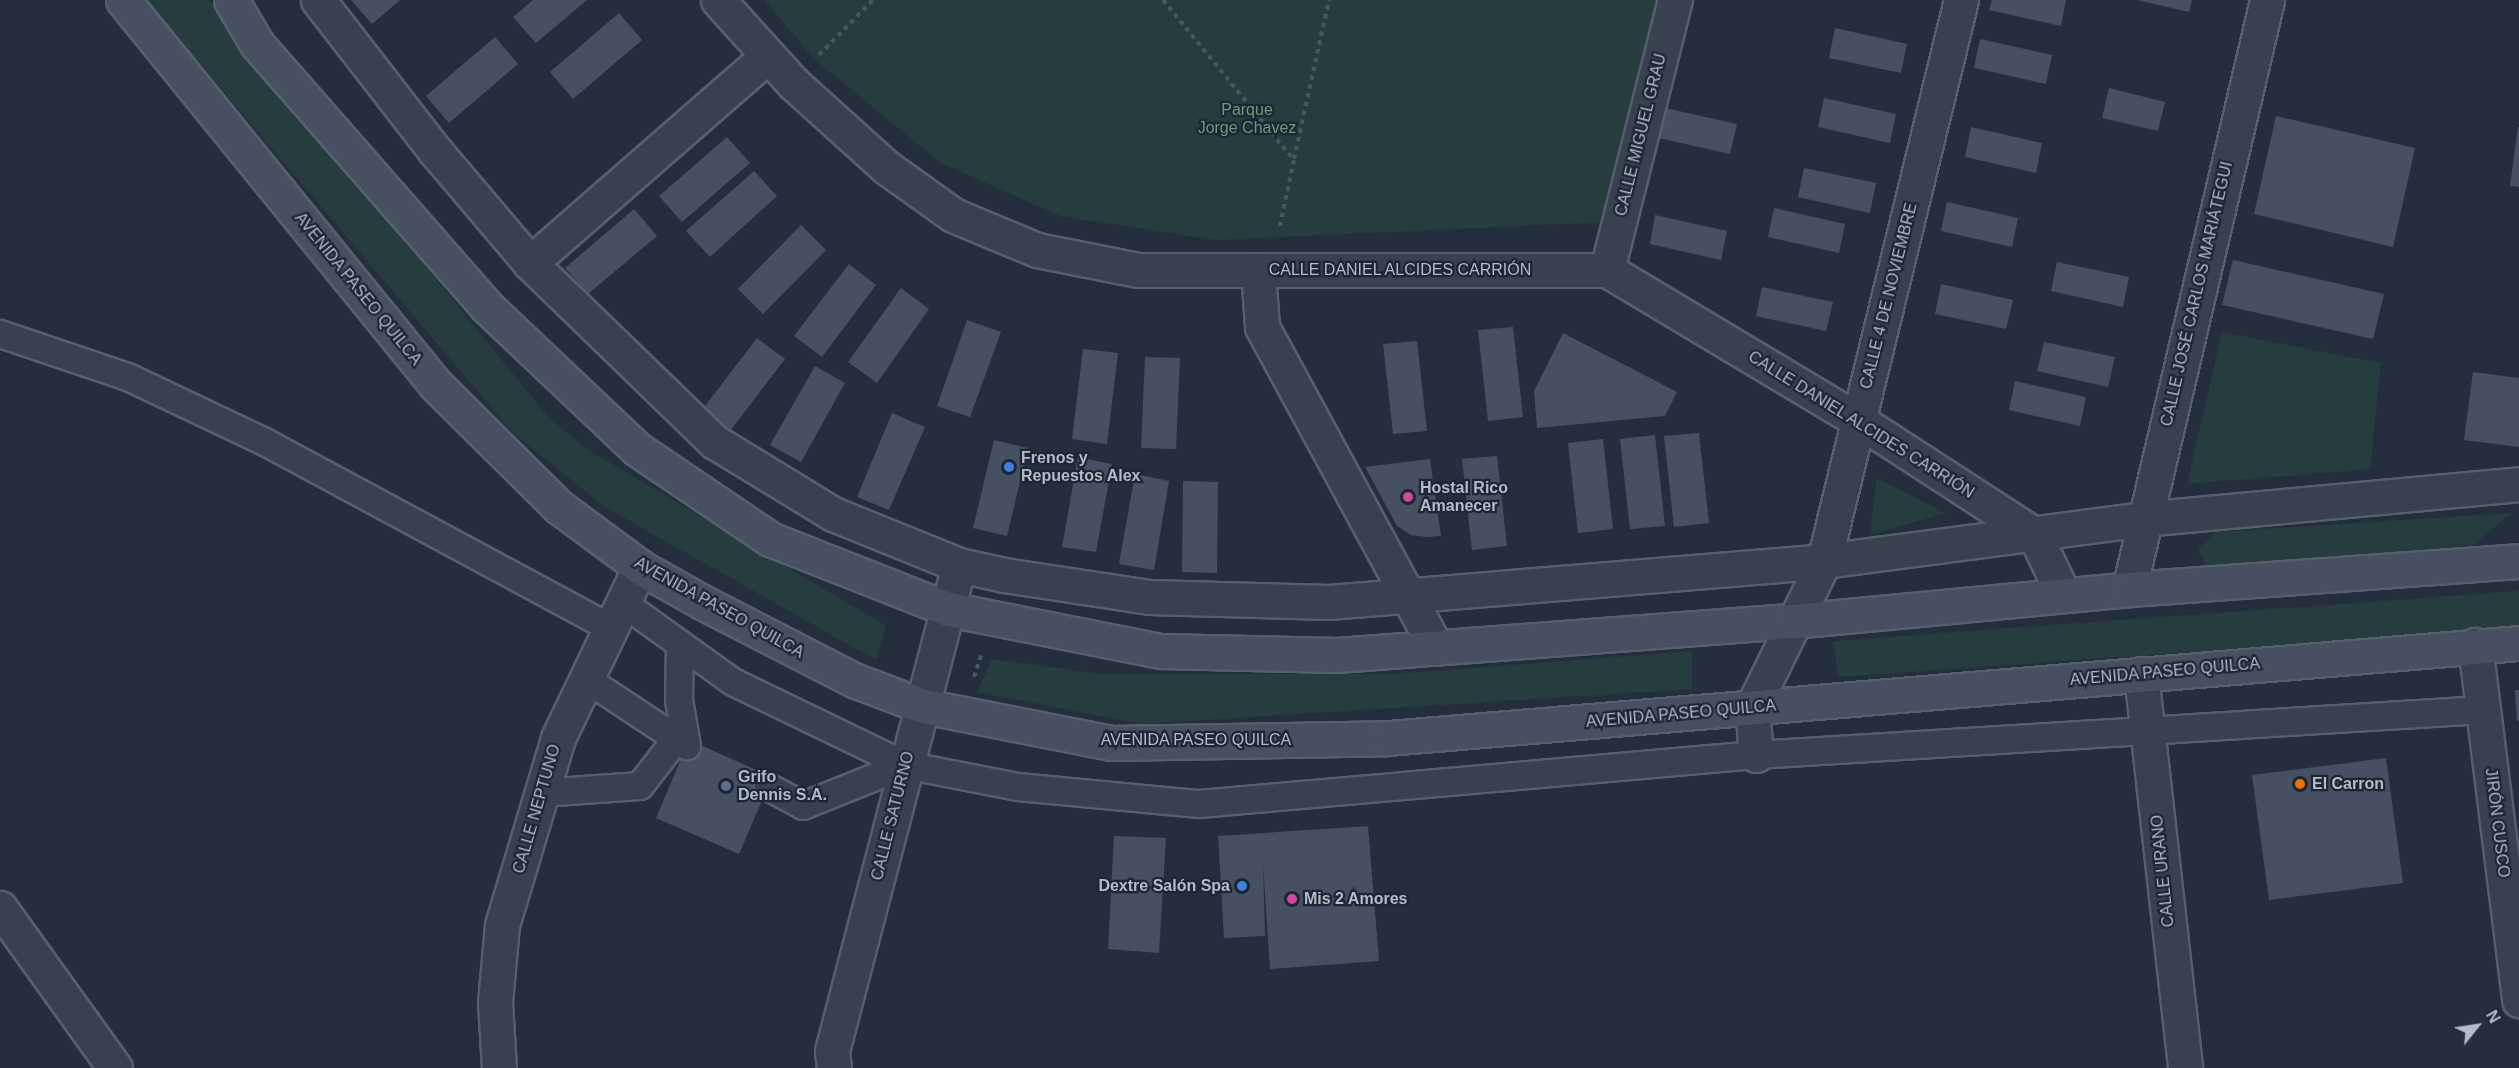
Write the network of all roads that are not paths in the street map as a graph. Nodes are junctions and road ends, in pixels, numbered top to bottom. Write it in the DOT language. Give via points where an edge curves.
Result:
graph roads {
  1 [pos="123,0"];
  2 [pos="231,0"];
  3 [pos="318,0"];
  4 [pos="718,0"];
  5 [pos="1675,0"];
  6 [pos="1961,0"];
  7 [pos="2267,0"];
  8 [pos="767,56"];
  9 [pos="530,263"];
  10 [pos="1258,270"];
  11 [pos="1607,270"];
  12 [pos="0,334"];
  13 [pos="1858,420"];
  14 [pos="2519,484"];
  15 [pos="2143,519"];
  16 [pos="2035,535"];
  17 [pos="1824,561"];
  18 [pos="2519,561"];
  19 [pos="959,565"];
  20 [pos="640,567"];
  21 [pos="2129,589"];
  22 [pos="2063,594"];
  23 [pos="1410,595"];
  24 [pos="948,609"];
  25 [pos="617,616"];
  26 [pos="1793,621"];
  27 [pos="2519,643"];
  28 [pos="680,644"];
  29 [pos="2475,645"];
  30 [pos="1436,648"];
  31 [pos="2141,674"];
  32 [pos="586,679"];
  33 [pos="923,706"];
  34 [pos="1752,708"];
  35 [pos="2483,710"];
  36 [pos="2147,730"];
  37 [pos="682,739"];
  38 [pos="1756,755"];
  39 [pos="905,765"];
  40 [pos="768,787"];
  41 [pos="542,793"];
  42 [pos="0,908"];
  43 [pos="2519,1000"];
  44 [pos="115,1068"];
  45 [pos="499,1068"];
  46 [pos="834,1068"];
  47 [pos="2185,1068"];
  1 -- 20 [label="main road, AVENIDA PASEO QUILCA" via="436,385 559,507"];
  2 -- 24 [label="main road" via="257,44 486,306 637,449 771,538"];
  3 -- 9 [label="street" via="436,152"];
  4 -- 8 [label="street, CALLE DANIEL ALCIDES CARRIÓN"];
  5 -- 11 [label="street, CALLE MIGUEL GRAU"];
  6 -- 13 [label="street, CALLE 4 DE NOVIEMBRE"];
  7 -- 15 [label="street, CALLE JOSÉ CARLOS MARIÁTEGUI"];
  8 -- 9 [label="street"];
  8 -- 10 [label="street, CALLE DANIEL ALCIDES CARRIÓN" via="886,167 953,214 1037,250 1138,270"];
  9 -- 19 [label="street" via="715,442 833,514"];
  10 -- 11 [label="street, CALLE DANIEL ALCIDES CARRIÓN"];
  10 -- 23 [label="street" via="1262,327"];
  11 -- 13 [label="street, CALLE DANIEL ALCIDES CARRIÓN"];
  12 -- 25 [label="lane" via="128,377"];
  13 -- 16 [label="street, CALLE DANIEL ALCIDES CARRIÓN"];
  13 -- 17 [label="street, CALLE 4 DE NOVIEMBRE"];
  14 -- 15 [label="street"];
  15 -- 16 [label="street"];
  15 -- 21 [label="street, CALLE JOSÉ CARLOS MARIÁTEGUI"];
  16 -- 17 [label="street"];
  16 -- 22 [label="street"];
  17 -- 23 [label="street"];
  17 -- 26 [label="street, CALLE 4 DE NOVIEMBRE"];
  18 -- 21 [label="main road"];
  19 -- 23 [label="street" via="1149,597 1329,602"];
  19 -- 24 [label="street, CALLE SATURNO"];
  20 -- 25 [label="street, CALLE NEPTUNO"];
  20 -- 33 [label="main road, AVENIDA PASEO QUILCA" via="856,681"];
  21 -- 22 [label="main road"];
  22 -- 26 [label="main road"];
  23 -- 30 [label="street"];
  24 -- 30 [label="main road" via="1161,651 1337,656"];
  24 -- 33 [label="street, CALLE SATURNO"];
  25 -- 28 [label="lane"];
  25 -- 32 [label="street, CALLE NEPTUNO"];
  26 -- 30 [label="main road"];
  26 -- 34 [label="street, CALLE 4 DE NOVIEMBRE"];
  27 -- 29 [label="main road, AVENIDA PASEO QUILCA"];
  28 -- 37 [label="lane"];
  28 -- 39 [label="lane" via="733,682"];
  29 -- 31 [label="main road, AVENIDA PASEO QUILCA"];
  29 -- 35 [label="street, JIRÓN CUSCO"];
  31 -- 34 [label="main road, AVENIDA PASEO QUILCA"];
  31 -- 36 [label="street, CALLE URANO"];
  32 -- 37 [label="lane"];
  32 -- 41 [label="street, CALLE NEPTUNO" via="558,738"];
  33 -- 34 [label="main road, AVENIDA PASEO QUILCA" via="1111,743 1388,738"];
  33 -- 39 [label="street, CALLE SATURNO"];
  34 -- 38 [label="street"];
  35 -- 36 [label="lane"];
  35 -- 43 [label="street, JIRÓN CUSCO"];
  36 -- 38 [label="lane"];
  36 -- 47 [label="street, CALLE URANO"];
  37 -- 41 [label="lane" via="640,786"];
  38 -- 39 [label="lane" via="1198,804 1018,787"];
  39 -- 40 [label="lane" via="803,806"];
  39 -- 46 [label="street, CALLE SATURNO" via="832,1051"];
  41 -- 45 [label="street, CALLE NEPTUNO" via="502,925 495,1002"];
  42 -- 44 [label="street"];
}
